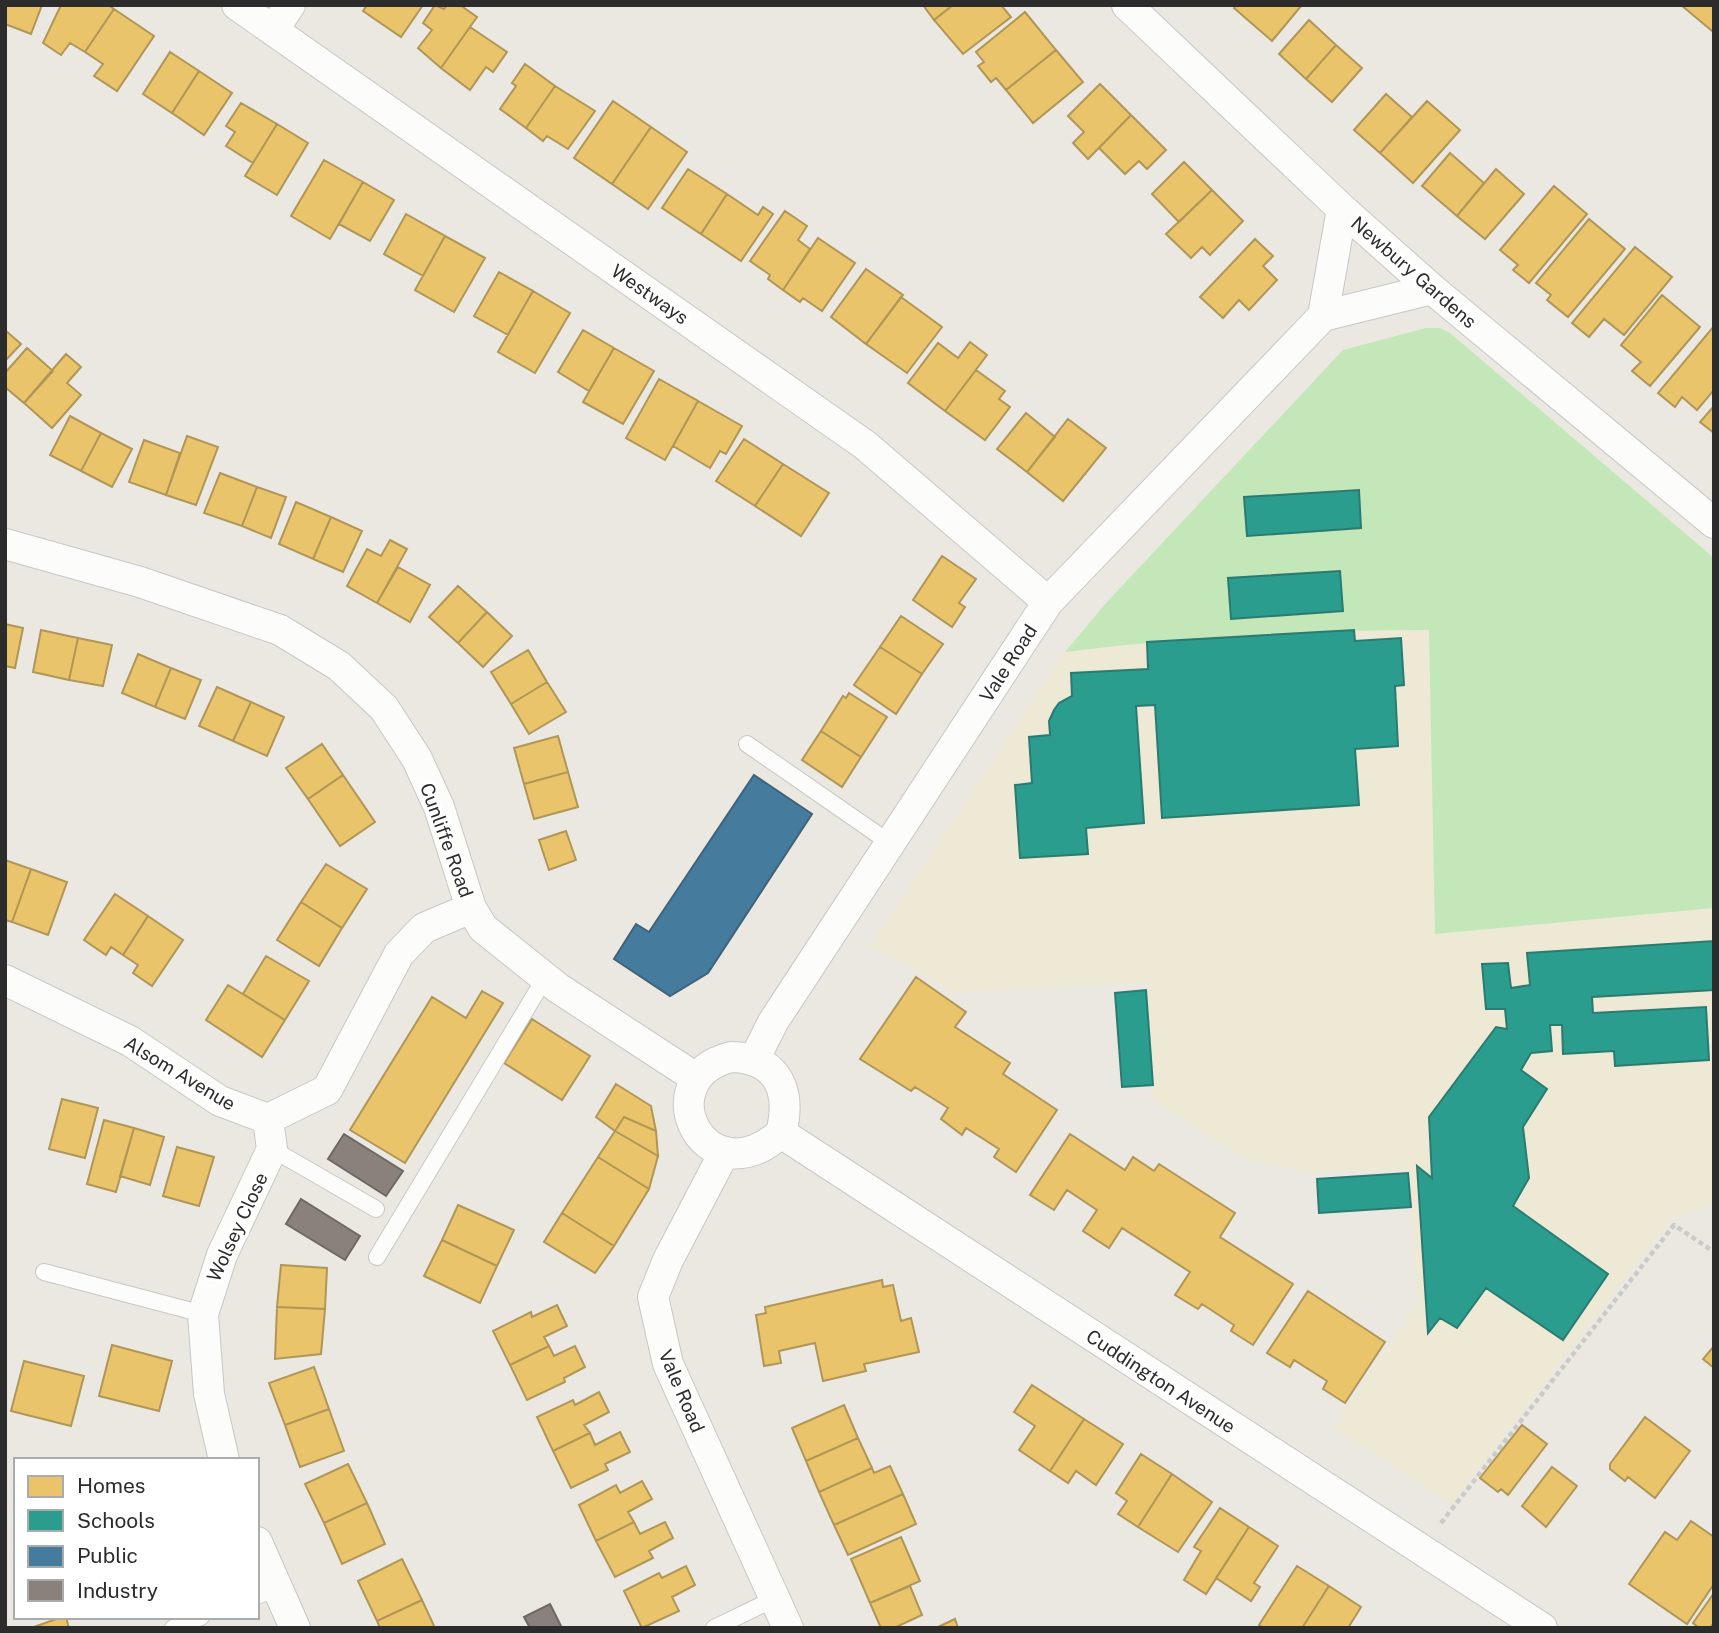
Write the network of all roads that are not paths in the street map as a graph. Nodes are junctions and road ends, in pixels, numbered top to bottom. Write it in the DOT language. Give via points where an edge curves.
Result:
graph roads {
  1 [pos="237,5"];
  2 [pos="290,5"];
  3 [pos="1127,5"];
  4 [pos="273,30"];
  5 [pos="1342,209"];
  6 [pos="1432,289"];
  7 [pos="1324,316"];
  8 [pos="1714,523"];
  9 [pos="5,544"];
  10 [pos="1048,602"];
  11 [pos="747,744"];
  12 [pos="890,843"];
  13 [pos="471,908"];
  14 [pos="545,978"];
  15 [pos="5,980"];
  16 [pos="754,1059"];
  17 [pos="696,1078"];
  18 [pos="268,1119"];
  19 [pos="781,1133"];
  20 [pos="272,1149"];
  21 [pos="723,1153"];
  22 [pos="376,1209"];
  23 [pos="377,1257"];
  24 [pos="44,1272"];
  25 [pos="203,1314"];
  26 [pos="224,1458"];
  27 [pos="259,1552"];
  28 [pos="267,1592"];
  29 [pos="776,1598"];
  30 [pos="196,1619"];
  31 [pos="173,1628"];
  32 [pos="295,1628"];
  33 [pos="714,1628"];
  34 [pos="788,1628"];
  35 [pos="1542,1628"];
  1 -- 4 [label="street, Westways"];
  2 -- 4 [label="street"];
  3 -- 5 [label="street, Newbury Gardens"];
  4 -- 10 [label="street, Westways" via="865,445"];
  5 -- 6 [label="street, Newbury Gardens"];
  5 -- 7 [label="street"];
  6 -- 7 [label="street"];
  6 -- 8 [label="street, Newbury Gardens"];
  7 -- 10 [label="street, Vale Road"];
  9 -- 13 [label="street, Cunliffe Road" via="140,582 280,630 339,666 384,708 417,759 439,807"];
  10 -- 12 [label="street, Vale Road"];
  11 -- 12 [label="lane"];
  12 -- 16 [label="street, Vale Road" via="773,1022"];
  13 -- 14 [label="street, Cunliffe Road" via="483,928"];
  13 -- 18 [label="street" via="424,928 399,954 327,1090"];
  14 -- 17 [label="street, Cunliffe Road"];
  14 -- 23 [label="lane"];
  15 -- 18 [label="street, Alsom Avenue" via="130,1041 220,1101"];
  16 -- 17 [label="street" via="717,1061"];
  16 -- 19 [label="street" via="782,1085 786,1102"];
  17 -- 21 [label="street" via="688,1107 691,1122 699,1136"];
  18 -- 20 [label="street, Wolsey Close"];
  19 -- 21 [label="street" via="756,1152"];
  19 -- 35 [label="street, Cuddington Avenue"];
  20 -- 22 [label="lane"];
  20 -- 25 [label="street, Wolsey Close" via="222,1255"];
  21 -- 29 [label="street, Vale Road" via="667,1260 653,1297 668,1364"];
  24 -- 25 [label="lane"];
  25 -- 26 [label="street, Wolsey Close" via="209,1394"];
  27 -- 28 [label="street"];
  28 -- 32 [label="street"];
  29 -- 33 [label="lane"];
  29 -- 34 [label="street, Vale Road"];
  30 -- 31 [label="lane"];
}
